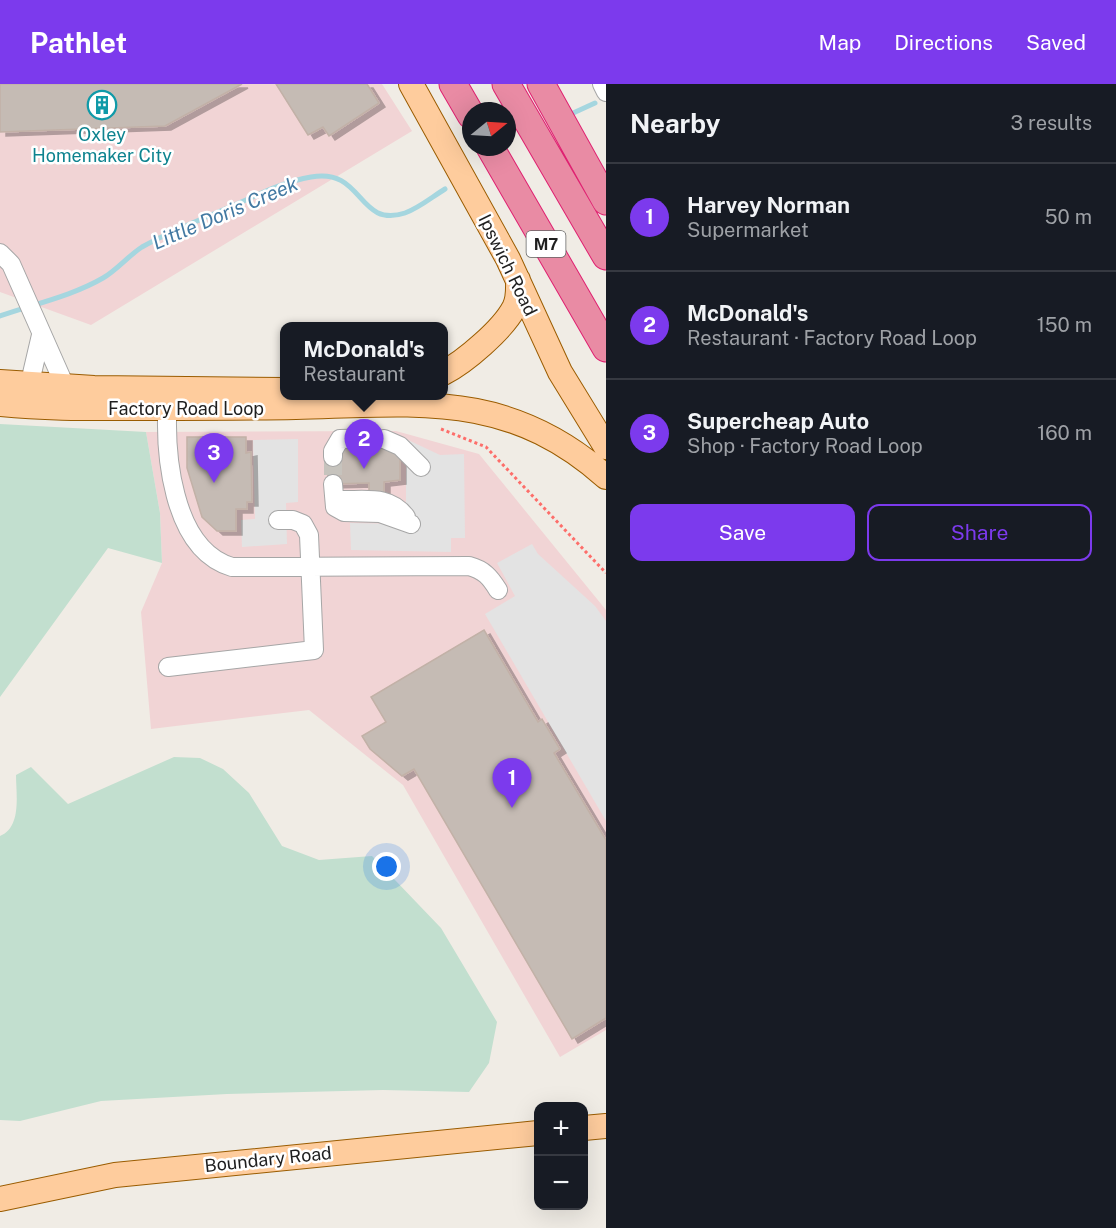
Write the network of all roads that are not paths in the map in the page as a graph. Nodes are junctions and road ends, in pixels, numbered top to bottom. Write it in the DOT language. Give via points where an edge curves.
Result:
graph roads {
  1 [pos="411,84"];
  2 [pos="453,84"];
  3 [pos="506,84"];
  4 [pos="541,84"];
  5 [pos="602,84"];
  6 [pos="606,92"];
  7 [pos="463,102"];
  8 [pos="495,156"];
  9 [pos="606,201"];
  10 [pos="0,254"];
  11 [pos="606,256"];
  12 [pos="518,280"];
  13 [pos="40,335"];
  14 [pos="606,348"];
  15 [pos="448,370"];
  16 [pos="0,382"];
  17 [pos="280,390"];
  18 [pos="27,395"];
  19 [pos="64,397"];
  20 [pos="167,398"];
  21 [pos="0,404"];
  22 [pos="606,447"];
  23 [pos="333,457"];
  24 [pos="421,467"];
  25 [pos="606,477"];
  26 [pos="333,492"];
  27 [pos="278,520"];
  28 [pos="411,524"];
  29 [pos="310,566"];
  30 [pos="498,590"];
  31 [pos="168,667"];
  32 [pos="606,1126"];
  33 [pos="588,1128"];
  34 [pos="534,1132"];
  35 [pos="0,1199"];
  1 -- 12 [label="main road, Ipswich Road"];
  2 -- 7 [label="highway"];
  3 -- 11 [label="highway, M7"];
  4 -- 9 [label="highway"];
  5 -- 6 [label="lane"];
  8 -- 14 [label="highway, M7"];
  10 -- 13 [label="lane" via="11,264"];
  12 -- 15 [label="main road" via="519,295 510,314 466,359"];
  12 -- 22 [label="main road, Ipswich Road" via="560,372"];
  13 -- 18 [label="lane"];
  13 -- 19 [label="lane"];
  16 -- 18 [label="main road, Factory Road Loop"];
  17 -- 20 [label="main road, Factory Road Loop"];
  18 -- 19 [label="main road, Factory Road Loop"];
  18 -- 21 [label="main road, Factory Road Loop"];
  19 -- 20 [label="main road, Factory Road Loop"];
  20 -- 25 [label="main road, Factory Road Loop" via="465,407 526,425 560,442"];
  20 -- 29 [label="lane" via="166,447 171,471 187,529 198,545 216,561 232,567"];
  23 -- 24 [label="lane" via="340,439 379,438 400,446"];
  26 -- 28 [label="lane" via="382,500 399,508"];
  27 -- 29 [label="lane" via="303,524 309,535"];
  29 -- 30 [label="lane" via="469,566 490,576"];
  29 -- 31 [label="lane" via="314,650"];
  32 -- 33 [label="main road"];
  34 -- 35 [label="main road, Boundary Road" via="115,1175"];
}
